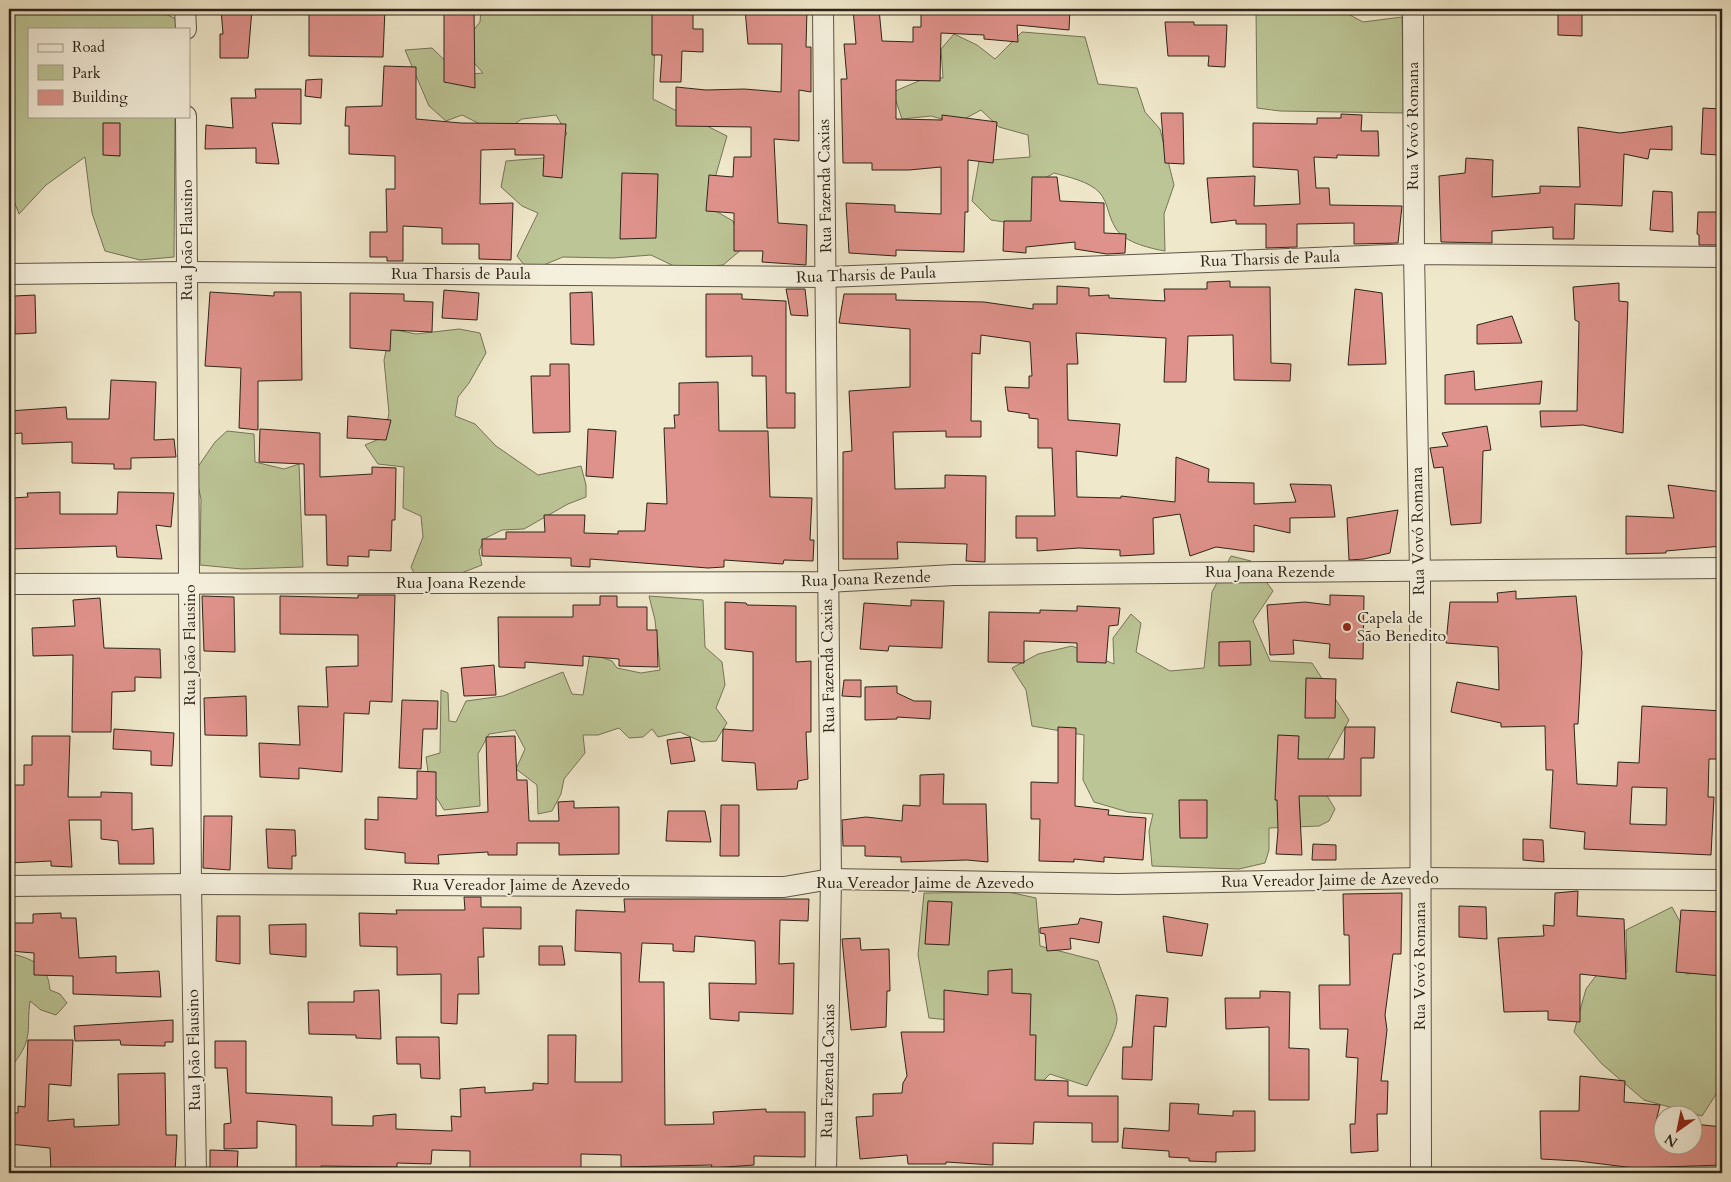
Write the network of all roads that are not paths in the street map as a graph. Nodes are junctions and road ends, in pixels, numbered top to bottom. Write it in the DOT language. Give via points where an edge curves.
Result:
graph roads {
  1 [pos="186,9"];
  2 [pos="823,9"];
  3 [pos="1413,9"];
  4 [pos="186,28"];
  5 [pos="186,118"];
  6 [pos="1414,254"];
  7 [pos="1722,256"];
  8 [pos="187,272"];
  9 [pos="9,274"];
  10 [pos="827,277"];
  11 [pos="1722,568"];
  12 [pos="1420,571"];
  13 [pos="827,582"];
  14 [pos="190,583"];
  15 [pos="9,584"];
  16 [pos="1420,878"];
  17 [pos="831,879"];
  18 [pos="1722,880"];
  19 [pos="191,884"];
  20 [pos="9,886"];
  21 [pos="196,1173"];
  22 [pos="826,1173"];
  23 [pos="1421,1173"];
  1 -- 4 [label="street"];
  2 -- 10 [label="street, Rua Fazenda Caxias"];
  3 -- 6 [label="street, Rua Vovó Romana"];
  5 -- 8 [label="street, Rua João Flausino"];
  6 -- 7 [label="street, Rua Tharsis de Paula"];
  6 -- 10 [label="street, Rua Tharsis de Paula"];
  6 -- 12 [label="street, Rua Vovó Romana"];
  8 -- 9 [label="street, Rua Tharsis de Paula"];
  8 -- 10 [label="street, Rua Tharsis de Paula"];
  8 -- 14 [label="street, Rua João Flausino"];
  10 -- 13 [label="street, Rua Fazenda Caxias"];
  11 -- 12 [label="street, Rua Joana Rezende"];
  12 -- 13 [label="street, Rua Joana Rezende" via="954,575"];
  12 -- 16 [label="street, Rua Vovó Romana"];
  13 -- 14 [label="street, Rua Joana Rezende"];
  13 -- 17 [label="street, Rua Fazenda Caxias"];
  14 -- 15 [label="street, Rua Joana Rezende"];
  14 -- 19 [label="street, Rua João Flausino"];
  16 -- 17 [label="street, Rua Vereador Jaime de Azevedo" via="1118,884"];
  16 -- 18 [label="street, Rua Vereador Jaime de Azevedo"];
  16 -- 23 [label="street, Rua Vovó Romana"];
  17 -- 19 [label="street, Rua Vereador Jaime de Azevedo" via="784,887"];
  17 -- 22 [label="street, Rua Fazenda Caxias"];
  19 -- 20 [label="street, Rua Vereador Jaime de Azevedo"];
  19 -- 21 [label="street, Rua João Flausino"];
}
